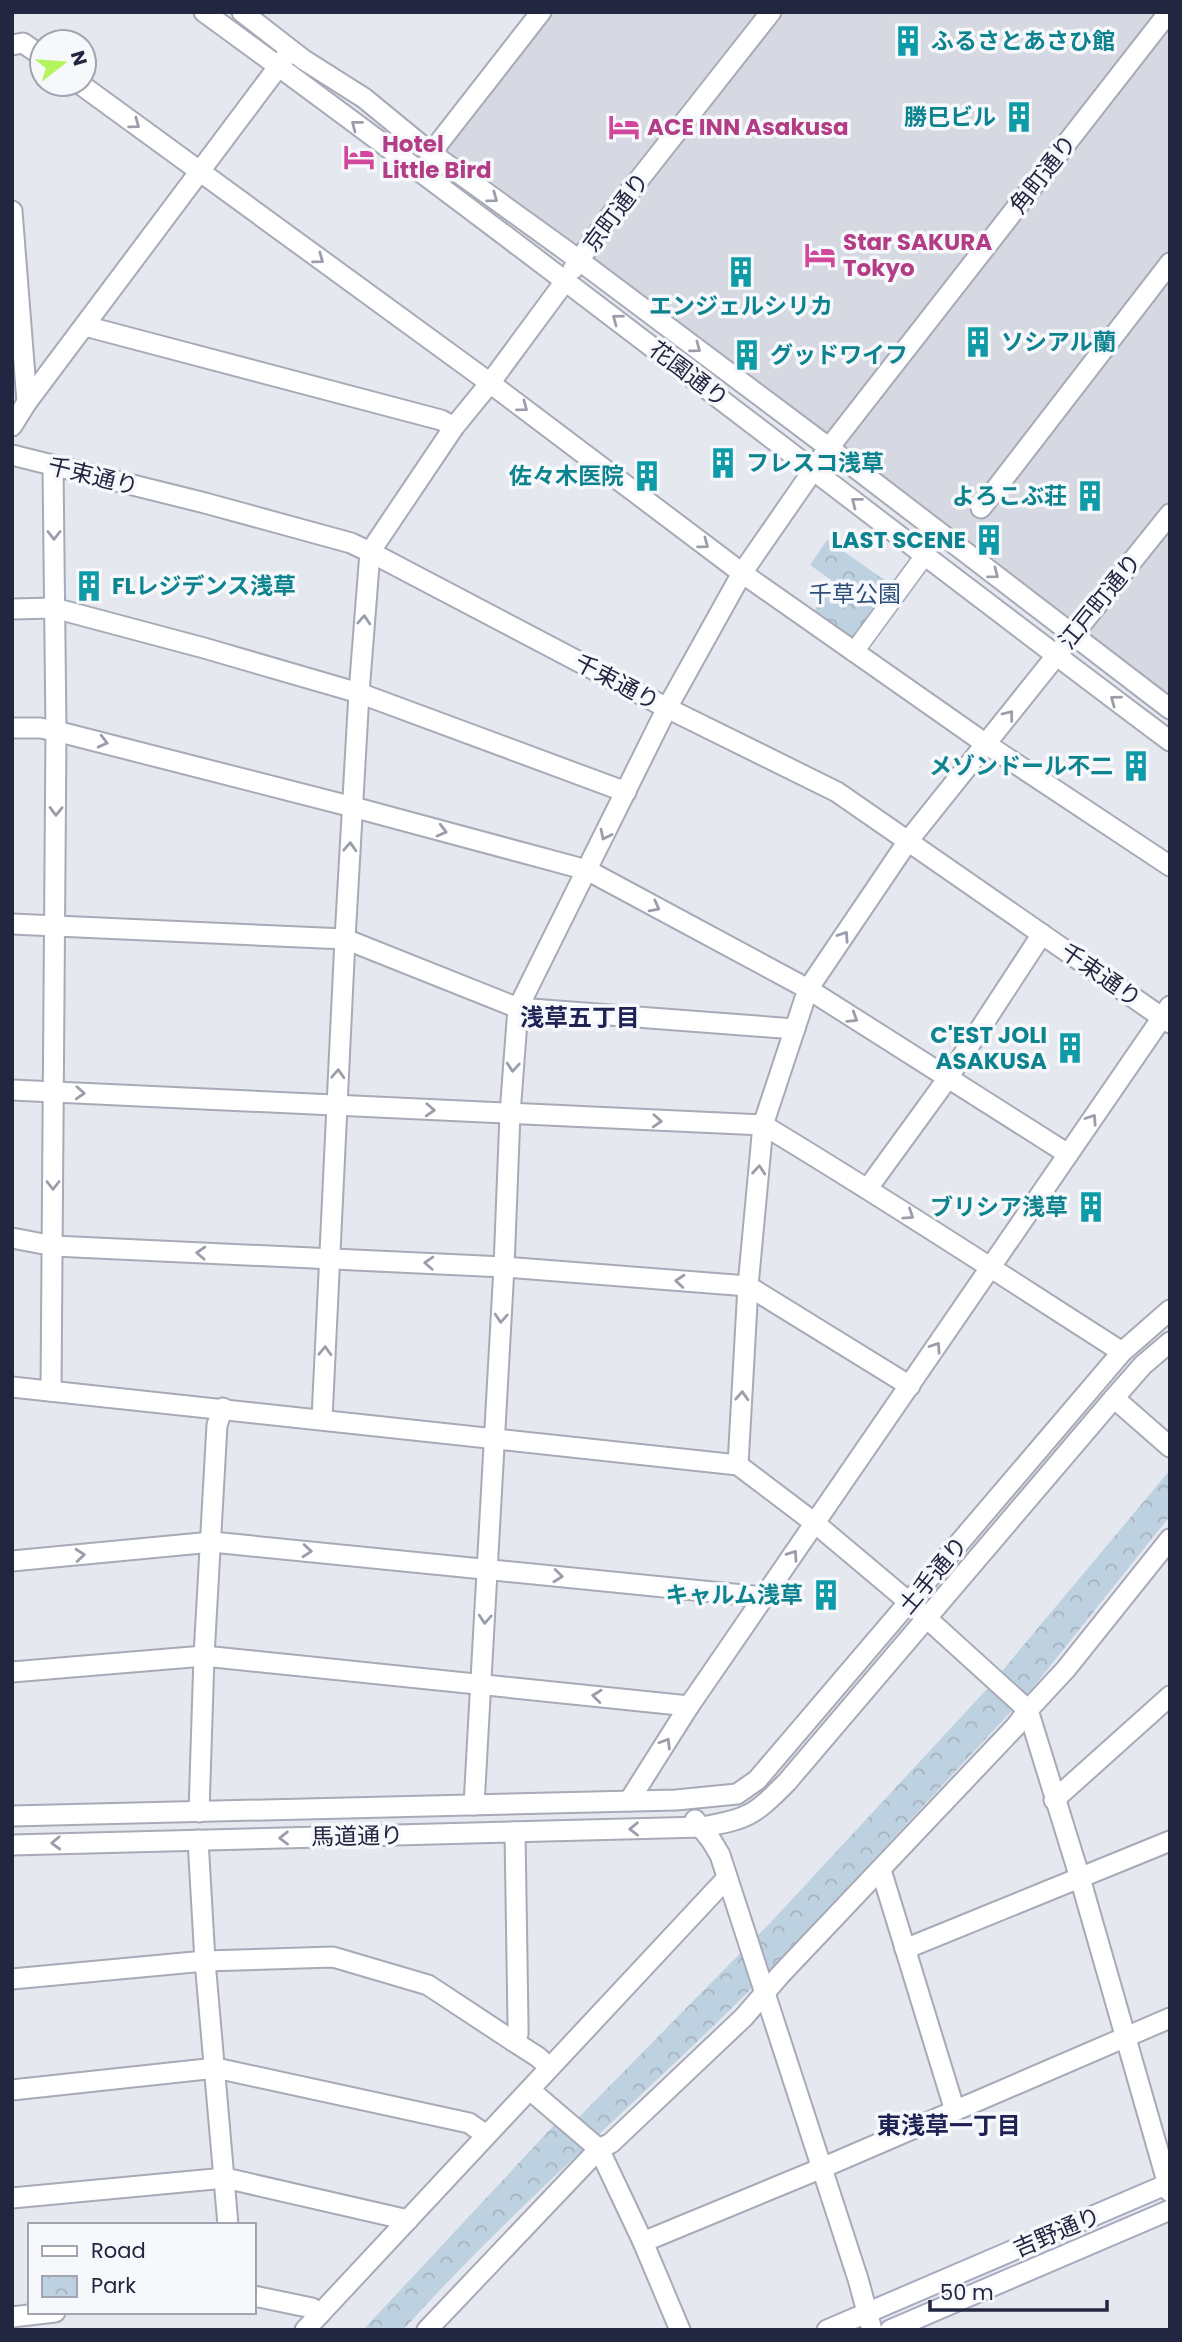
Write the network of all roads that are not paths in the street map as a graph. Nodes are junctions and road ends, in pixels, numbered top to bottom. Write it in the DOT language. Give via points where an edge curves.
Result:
graph roads {
  1 [pos="204,12"];
  2 [pos="541,12"];
  3 [pos="771,12"];
  4 [pos="1170,12"];
  5 [pos="247,15"];
  6 [pos="244,41"];
  7 [pos="285,58"];
  8 [pos="98,97"];
  9 [pos="431,153"];
  10 [pos="200,172"];
  11 [pos="12,211"];
  12 [pos="579,261"];
  13 [pos="1170,263"];
  14 [pos="566,280"];
  15 [pos="85,326"];
  16 [pos="490,383"];
  17 [pos="27,401"];
  18 [pos="12,426"];
  19 [pos="454,427"];
  20 [pos="828,447"];
  21 [pos="12,455"];
  22 [pos="54,466"];
  23 [pos="814,469"];
  24 [pos="981,508"];
  25 [pos="1170,513"];
  26 [pos="370,552"];
  27 [pos="925,555"];
  28 [pos="742,573"];
  29 [pos="54,608"];
  30 [pos="12,609"];
  31 [pos="1073,634"];
  32 [pos="854,652"];
  33 [pos="1056,656"];
  34 [pos="359,693"];
  35 [pos="667,708"];
  36 [pos="1170,709"];
  37 [pos="12,728"];
  38 [pos="57,731"];
  39 [pos="1170,741"];
  40 [pos="986,744"];
  41 [pos="626,792"];
  42 [pos="353,807"];
  43 [pos="908,841"];
  44 [pos="1170,866"];
  45 [pos="587,870"];
  46 [pos="12,925"];
  47 [pos="54,926"];
  48 [pos="1042,934"];
  49 [pos="345,939"];
  50 [pos="808,989"];
  51 [pos="518,1008"];
  52 [pos="1167,1015"];
  53 [pos="795,1029"];
  54 [pos="948,1078"];
  55 [pos="12,1090"];
  56 [pos="53,1092"];
  57 [pos="337,1105"];
  58 [pos="510,1114"];
  59 [pos="763,1125"];
  60 [pos="1068,1154"];
  61 [pos="868,1188"];
  62 [pos="12,1238"];
  63 [pos="54,1246"];
  64 [pos="329,1258"];
  65 [pos="504,1267"];
  66 [pos="990,1269"];
  67 [pos="748,1286"];
  68 [pos="1170,1310"];
  69 [pos="1170,1342"];
  70 [pos="1122,1352"];
  71 [pos="910,1386"];
  72 [pos="12,1387"];
  73 [pos="51,1391"];
  74 [pos="1114,1398"];
  75 [pos="223,1408"];
  76 [pos="322,1419"];
  77 [pos="494,1438"];
  78 [pos="1170,1447"];
  79 [pos="738,1465"];
  80 [pos="816,1524"];
  81 [pos="1170,1539"];
  82 [pos="212,1542"];
  83 [pos="12,1561"];
  84 [pos="488,1568"];
  85 [pos="764,1597"];
  86 [pos="910,1603"];
  87 [pos="927,1618"];
  88 [pos="205,1656"];
  89 [pos="12,1672"];
  90 [pos="480,1684"];
  91 [pos="1170,1696"];
  92 [pos="689,1706"];
  93 [pos="1028,1710"];
  94 [pos="750,1787"];
  95 [pos="676,1800"];
  96 [pos="1054,1800"];
  97 [pos="629,1801"];
  98 [pos="474,1805"];
  99 [pos="200,1812"];
  100 [pos="12,1816"];
  101 [pos="732,1822"];
  102 [pos="702,1827"];
  103 [pos="515,1832"];
  104 [pos="198,1840"];
  105 [pos="1170,1841"];
  106 [pos="12,1845"];
  107 [pos="720,1855"];
  108 [pos="881,1870"];
  109 [pos="727,1878"];
  110 [pos="1080,1878"];
  111 [pos="905,1949"];
  112 [pos="205,1961"];
  113 [pos="12,1979"];
  114 [pos="766,1992"];
  115 [pos="1170,2018"];
  116 [pos="1124,2037"];
  117 [pos="513,2041"];
  118 [pos="216,2067"];
  119 [pos="549,2067"];
  120 [pos="12,2090"];
  121 [pos="530,2090"];
  122 [pos="955,2111"];
  123 [pos="486,2135"];
  124 [pos="599,2149"];
  125 [pos="822,2168"];
  126 [pos="225,2178"];
  127 [pos="1169,2186"];
  128 [pos="12,2198"];
  129 [pos="1170,2210"];
  130 [pos="408,2220"];
  131 [pos="228,2223"];
  132 [pos="643,2242"];
  133 [pos="256,2296"];
  134 [pos="38,2314"];
  135 [pos="320,2314"];
  136 [pos="12,2317"];
  137 [pos="870,2321"];
  138 [pos="305,2330"];
  139 [pos="427,2330"];
  140 [pos="680,2330"];
  141 [pos="827,2330"];
  142 [pos="890,2330"];
  1 -- 6 [label="street, 花園通り"];
  2 -- 9 [label="street"];
  3 -- 12 [label="street, 京町通り"];
  4 -- 20 [label="street, 角町通り"];
  5 -- 6 [label="street"];
  5 -- 7 [label="street, 花園通り"];
  6 -- 7 [label="street, 花園通り"];
  7 -- 9 [label="street, 花園通り" via="364,99"];
  7 -- 10 [label="street"];
  14 -- 7 [label="street, 花園通り, one-way" via="395,155"];
  8 -- 10 [label="street, one-way"];
  9 -- 12 [label="street, 花園通り, one-way"];
  10 -- 15 [label="street"];
  10 -- 16 [label="street, one-way"];
  11 -- 17 [label="street"];
  12 -- 14 [label="street, 京町通り"];
  12 -- 20 [label="street, 花園通り, one-way"];
  13 -- 24 [label="street"];
  14 -- 16 [label="street, 京町通り"];
  23 -- 14 [label="street, 花園通り, one-way"];
  15 -- 17 [label="street"];
  15 -- 19 [label="street" via="442,420"];
  16 -- 19 [label="street, 京町通り"];
  16 -- 28 [label="street, one-way"];
  17 -- 18 [label="street"];
  19 -- 26 [label="street, 京町通り"];
  20 -- 23 [label="street, 角町通り"];
  20 -- 31 [label="street, 花園通り, one-way"];
  21 -- 22 [label="street, 千束通り"];
  22 -- 26 [label="street, 千束通り" via="205,503"];
  22 -- 29 [label="street, one-way"];
  27 -- 23 [label="street, 花園通り, one-way"];
  23 -- 28 [label="street, 角町通り"];
  25 -- 31 [label="street, 江戸町通り"];
  34 -- 26 [label="street, one-way"];
  26 -- 35 [label="street, 千束通り"];
  27 -- 32 [label="street"];
  27 -- 33 [label="street, 花園通り"];
  28 -- 32 [label="street"];
  28 -- 35 [label="street, 角町通り"];
  29 -- 30 [label="street"];
  29 -- 34 [label="street"];
  29 -- 38 [label="street"];
  31 -- 33 [label="street, 江戸町通り"];
  31 -- 36 [label="street, 花園通り"];
  32 -- 40 [label="street"];
  39 -- 33 [label="street, 花園通り, one-way"];
  40 -- 33 [label="street, 江戸町通り, one-way"];
  34 -- 41 [label="street"];
  34 -- 42 [label="street"];
  35 -- 41 [label="street, 角町通り"];
  35 -- 43 [label="street, 千束通り" via="837,792"];
  37 -- 38 [label="street"];
  38 -- 42 [label="street, one-way"];
  38 -- 47 [label="street, one-way"];
  40 -- 43 [label="street, 江戸町通り"];
  40 -- 44 [label="street"];
  41 -- 45 [label="street, 角町通り, one-way"];
  42 -- 45 [label="street, one-way"];
  49 -- 42 [label="street, one-way"];
  43 -- 48 [label="street, 千束通り"];
  50 -- 43 [label="street, 江戸町通り, one-way"];
  45 -- 50 [label="street, one-way"];
  45 -- 51 [label="street, 角町通り"];
  46 -- 47 [label="street"];
  47 -- 49 [label="street"];
  47 -- 56 [label="street"];
  48 -- 52 [label="street, 千束通り"];
  48 -- 54 [label="street"];
  49 -- 51 [label="street"];
  57 -- 49 [label="street, one-way"];
  50 -- 53 [label="street, 江戸町通り"];
  50 -- 54 [label="street, one-way"];
  51 -- 53 [label="street"];
  51 -- 58 [label="street, one-way"];
  60 -- 52 [label="street, one-way"];
  53 -- 59 [label="street, 江戸町通り"];
  54 -- 60 [label="street"];
  54 -- 61 [label="street"];
  55 -- 56 [label="street"];
  56 -- 57 [label="street, one-way"];
  56 -- 63 [label="street, one-way"];
  57 -- 58 [label="street, one-way"];
  57 -- 64 [label="street"];
  58 -- 59 [label="street, one-way"];
  58 -- 65 [label="street"];
  59 -- 61 [label="street"];
  67 -- 59 [label="street, 江戸町通り, one-way"];
  60 -- 66 [label="street"];
  61 -- 66 [label="street, one-way"];
  62 -- 63 [label="street"];
  64 -- 63 [label="street, one-way"];
  63 -- 73 [label="street"];
  65 -- 64 [label="street, one-way"];
  76 -- 64 [label="street, one-way"];
  67 -- 65 [label="street, one-way"];
  65 -- 77 [label="street, one-way"];
  66 -- 70 [label="street"];
  71 -- 66 [label="street, one-way"];
  67 -- 71 [label="street"];
  79 -- 67 [label="street, 江戸町通り, one-way"];
  68 -- 70 [label="street, 土手通り"];
  69 -- 74 [label="street, 土手通り"];
  70 -- 86 [label="street, 土手通り"];
  71 -- 80 [label="street"];
  72 -- 73 [label="street"];
  73 -- 75 [label="street"];
  74 -- 78 [label="street"];
  74 -- 87 [label="street, 土手通り"];
  75 -- 76 [label="street"];
  75 -- 82 [label="street" via="217,1425"];
  76 -- 77 [label="street"];
  77 -- 79 [label="street"];
  77 -- 84 [label="street"];
  79 -- 80 [label="street"];
  85 -- 80 [label="street, one-way"];
  80 -- 86 [label="street"];
  81 -- 93 [label="street"];
  83 -- 82 [label="street, one-way"];
  82 -- 84 [label="street, one-way"];
  82 -- 88 [label="street"];
  84 -- 85 [label="street, one-way"];
  84 -- 90 [label="street, one-way"];
  85 -- 92 [label="street"];
  86 -- 87 [label="street"];
  86 -- 94 [label="street, 土手通り"];
  87 -- 93 [label="street"];
  87 -- 101 [label="street, 土手通り" via="787,1782 759,1810"];
  88 -- 89 [label="street"];
  88 -- 90 [label="street"];
  88 -- 99 [label="street"];
  92 -- 90 [label="street, one-way"];
  90 -- 98 [label="street"];
  91 -- 96 [label="street"];
  97 -- 92 [label="street, one-way"];
  93 -- 96 [label="street"];
  93 -- 108 [label="street"];
  94 -- 95 [label="street" via="723,1797"];
  94 -- 101 [label="street, 土手通り"];
  95 -- 97 [label="street, 馬道通り"];
  95 -- 102 [label="street"];
  96 -- 110 [label="street"];
  97 -- 98 [label="street, 馬道通り"];
  98 -- 99 [label="street, 馬道通り"];
  99 -- 100 [label="street, 馬道通り"];
  101 -- 102 [label="street, 土手通り"];
  101 -- 107 [label="street, 土手通り"];
  102 -- 103 [label="street, 馬道通り, one-way"];
  102 -- 107 [label="street"];
  103 -- 104 [label="street, 馬道通り, one-way"];
  103 -- 117 [label="street" via="518,2034"];
  104 -- 106 [label="street, 馬道通り, one-way"];
  104 -- 112 [label="street"];
  105 -- 110 [label="street"];
  107 -- 109 [label="street"];
  108 -- 111 [label="street"];
  108 -- 114 [label="street"];
  109 -- 114 [label="street"];
  109 -- 119 [label="street"];
  110 -- 111 [label="street"];
  110 -- 116 [label="street"];
  111 -- 122 [label="street"];
  112 -- 113 [label="street"];
  112 -- 117 [label="street" via="333,1957 428,1985"];
  112 -- 118 [label="street"];
  114 -- 124 [label="street" via="640,2116"];
  114 -- 125 [label="street"];
  115 -- 116 [label="street"];
  116 -- 122 [label="street"];
  116 -- 127 [label="street"];
  117 -- 119 [label="street"];
  118 -- 120 [label="street"];
  118 -- 123 [label="street" via="469,2123"];
  118 -- 126 [label="street"];
  119 -- 121 [label="street"];
  121 -- 123 [label="street"];
  121 -- 124 [label="street"];
  122 -- 125 [label="street"];
  123 -- 130 [label="street"];
  124 -- 132 [label="street"];
  124 -- 139 [label="street"];
  125 -- 132 [label="street"];
  125 -- 137 [label="street"];
  126 -- 128 [label="street"];
  126 -- 130 [label="street"];
  126 -- 131 [label="street"];
  127 -- 137 [label="street, 吉野通り"];
  129 -- 142 [label="street, 吉野通り"];
  130 -- 135 [label="street"];
  132 -- 140 [label="street"];
  133 -- 135 [label="street" via="312,2308"];
  134 -- 136 [label="street"];
  135 -- 138 [label="street"];
  137 -- 141 [label="street, 吉野通り"];
}
